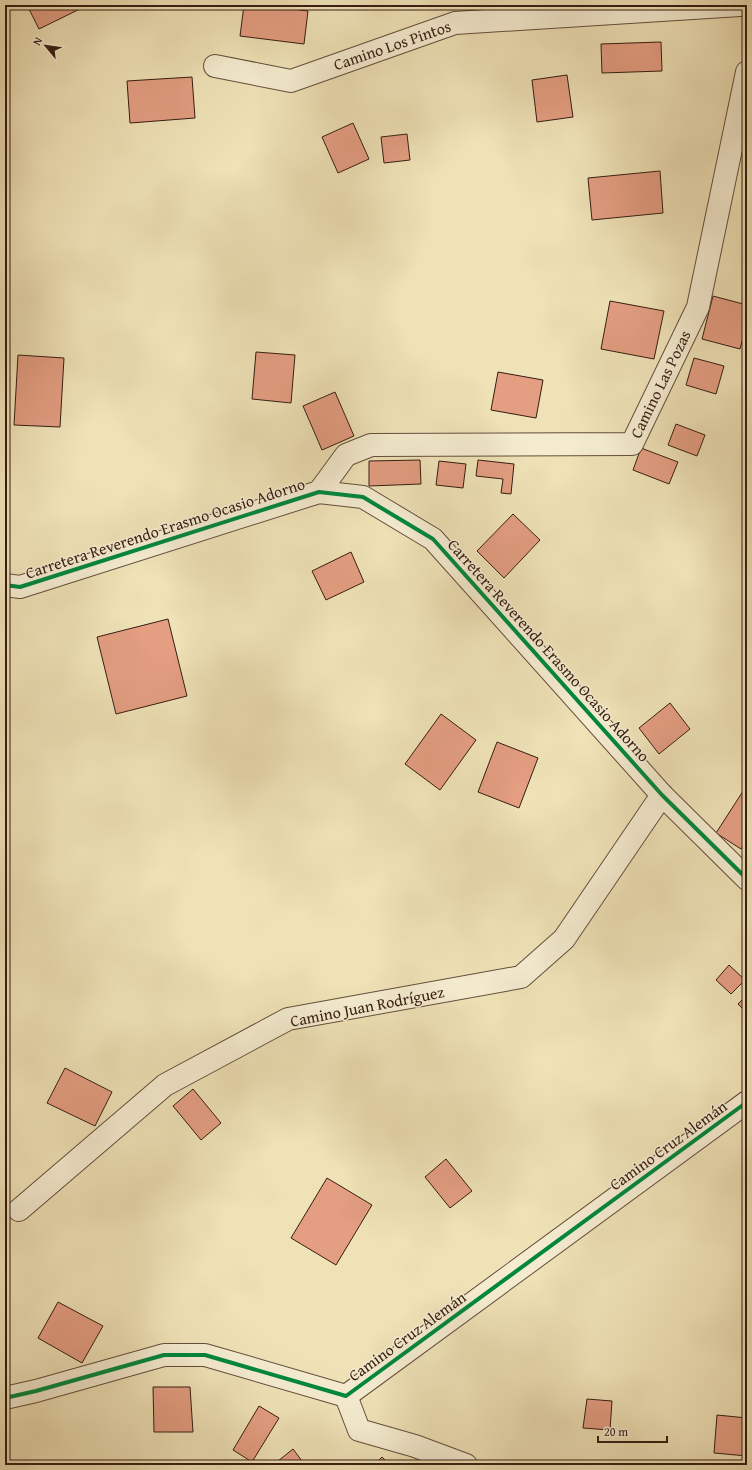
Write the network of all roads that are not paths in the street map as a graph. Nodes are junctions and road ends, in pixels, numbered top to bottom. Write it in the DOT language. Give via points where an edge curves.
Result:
graph roads {
  1 [pos="740,5"];
  2 [pos="215,66"];
  3 [pos="747,72"];
  4 [pos="319,492"];
  5 [pos="5,584"];
  6 [pos="662,795"];
  7 [pos="747,879"];
  8 [pos="747,1102"];
  9 [pos="19,1210"];
  10 [pos="346,1396"];
  11 [pos="5,1398"];
  12 [pos="466,1465"];
  1 -- 2 [label="street, Camino Los Pintos" via="455,23 291,81"];
  3 -- 4 [label="street, Camino Las Pozas" via="698,307 632,444 371,445 346,455"];
  4 -- 5 [label="street, Carretera Reverendo Erasmo Ocasio Adorno" via="20,587"];
  4 -- 6 [label="street, Carretera Reverendo Erasmo Ocasio Adorno" via="363,497 433,539"];
  6 -- 7 [label="street, Carretera Reverendo Erasmo Ocasio Adorno"];
  6 -- 9 [label="street, Camino Juan Rodríguez" via="564,939 521,977 288,1019 165,1085"];
  8 -- 10 [label="street, Camino Cruz Alemán"];
  10 -- 11 [label="street, Camino Cruz Alemán" via="205,1356 164,1355"];
  10 -- 12 [label="street" via="359,1430 415,1446"];
}
